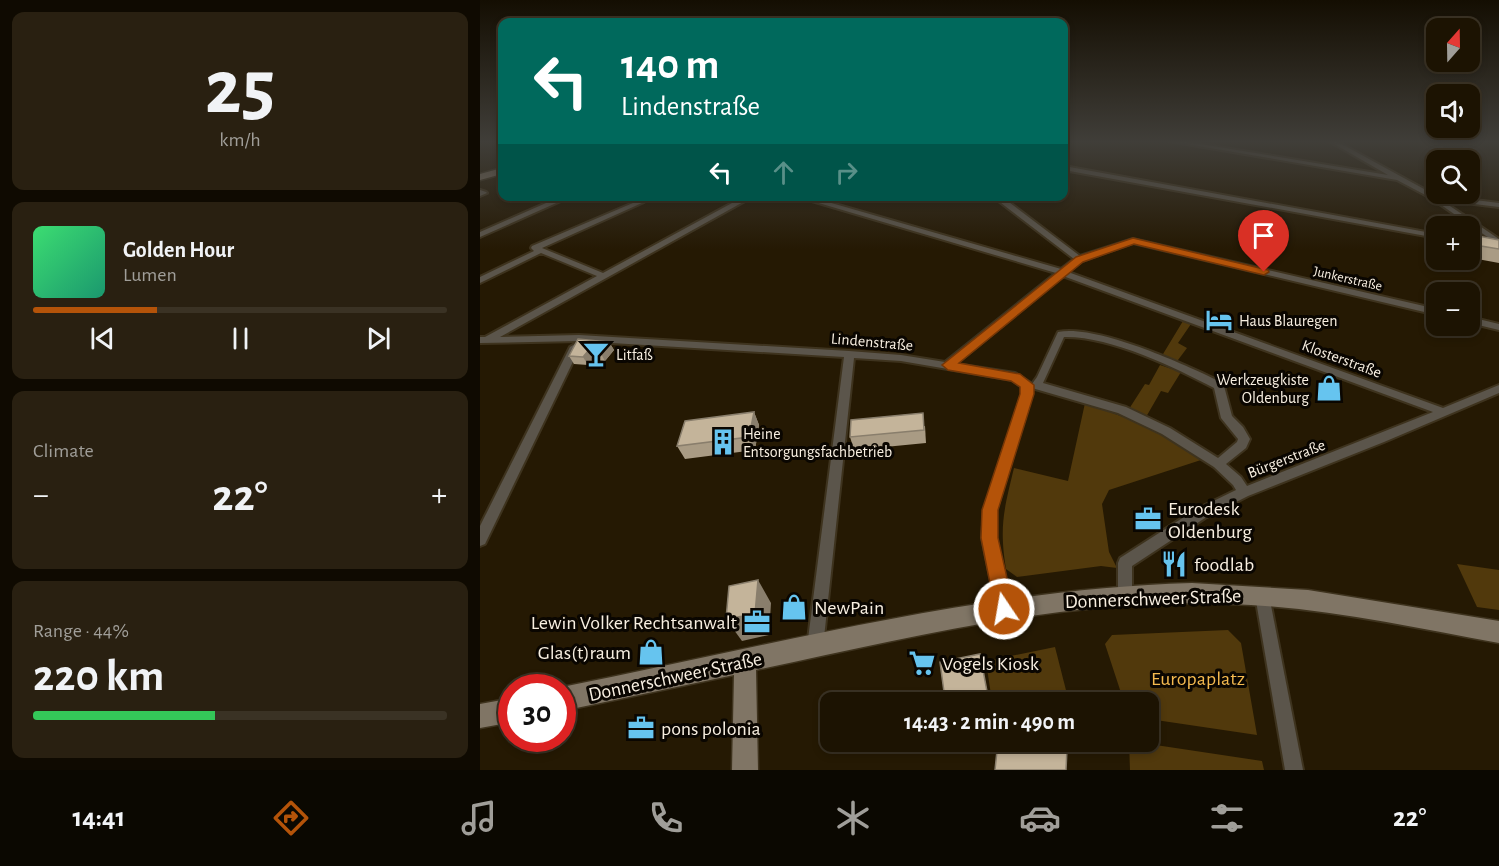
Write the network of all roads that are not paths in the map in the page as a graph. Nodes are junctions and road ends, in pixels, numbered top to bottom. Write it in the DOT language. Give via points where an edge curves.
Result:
graph roads {
  1 [pos="1113,177"];
  2 [pos="1391,177"];
  3 [pos="1397,178"];
  4 [pos="1426,193"];
  5 [pos="558,201"];
  6 [pos="642,201"];
  7 [pos="742,201"];
  8 [pos="815,201"];
  9 [pos="1003,201"];
  10 [pos="1480,203"];
  11 [pos="1443,204"];
  12 [pos="1499,205"];
  13 [pos="1426,234"];
  14 [pos="480,235"];
  15 [pos="1480,243"];
  16 [pos="1499,244"];
  17 [pos="540,251"];
  18 [pos="1079,259"];
  19 [pos="1061,273"];
  20 [pos="603,276"];
  21 [pos="480,280"];
  22 [pos="1426,309"];
  23 [pos="1480,322"];
  24 [pos="1499,327"];
  25 [pos="579,338"];
  26 [pos="482,340"];
  27 [pos="849,354"];
  28 [pos="948,365"];
  29 [pos="1032,385"];
  30 [pos="1499,389"];
  31 [pos="1443,412"];
  32 [pos="1218,464"];
  33 [pos="1244,492"];
  34 [pos="480,540"];
  35 [pos="1125,595"];
  36 [pos="1262,595"];
  37 [pos="1004,609"];
  38 [pos="1499,632"];
  39 [pos="815,647"];
  40 [pos="746,662"];
  41 [pos="576,696"];
  42 [pos="498,713"];
  43 [pos="480,716"];
  44 [pos="745,770"];
  45 [pos="1294,770"];
  1 -- 13 [label="street"];
  2 -- 3 [label="street"];
  3 -- 4 [label="street"];
  5 -- 14 [label="street"];
  6 -- 17 [label="street" via="535,248"];
  7 -- 20 [label="street"];
  8 -- 19 [label="street, Klosterstraße"];
  9 -- 18 [label="street"];
  10 -- 12 [label="street"];
  11 -- 16 [label="street"];
  15 -- 16 [label="street"];
  17 -- 20 [label="street"];
  17 -- 21 [label="street"];
  18 -- 19 [label="street, Junkerstraße"];
  18 -- 22 [label="street, Junkerstraße" via="1133,241"];
  19 -- 28 [label="street, Junkerstraße"];
  19 -- 31 [label="street, Klosterstraße"];
  20 -- 26 [label="street"];
  23 -- 24 [label="street"];
  25 -- 26 [label="street, Lindenstraße"];
  25 -- 27 [label="street, Lindenstraße"];
  25 -- 34 [label="street"];
  27 -- 28 [label="street, Lindenstraße"];
  27 -- 39 [label="street"];
  28 -- 29 [label="street, Lindenstraße" via="1015,377"];
  29 -- 32 [label="street, Lindenstraße" via="1122,410 1166,431"];
  29 -- 32 [label="street" via="1041,379 1058,338 1067,333 1125,347 1212,382 1222,390 1227,418 1244,439"];
  29 -- 37 [label="street" via="990,510 989,538"];
  30 -- 31 [label="street, Bürgerstraße"];
  31 -- 33 [label="street, Bürgerstraße"];
  32 -- 33 [label="street, Lindenstraße"];
  33 -- 35 [label="street, Bürgerstraße" via="1200,514 1125,562"];
  35 -- 36 [label="main road, Donnerschweer Straße"];
  35 -- 37 [label="main road, Donnerschweer Straße"];
  36 -- 38 [label="main road, Donnerschweer Straße"];
  36 -- 45 [label="street"];
  37 -- 39 [label="main road, Donnerschweer Straße"];
  39 -- 40 [label="main road, Donnerschweer Straße"];
  40 -- 41 [label="main road, Donnerschweer Straße"];
  40 -- 44 [label="main road"];
  42 -- 43 [label="main road"];
}
